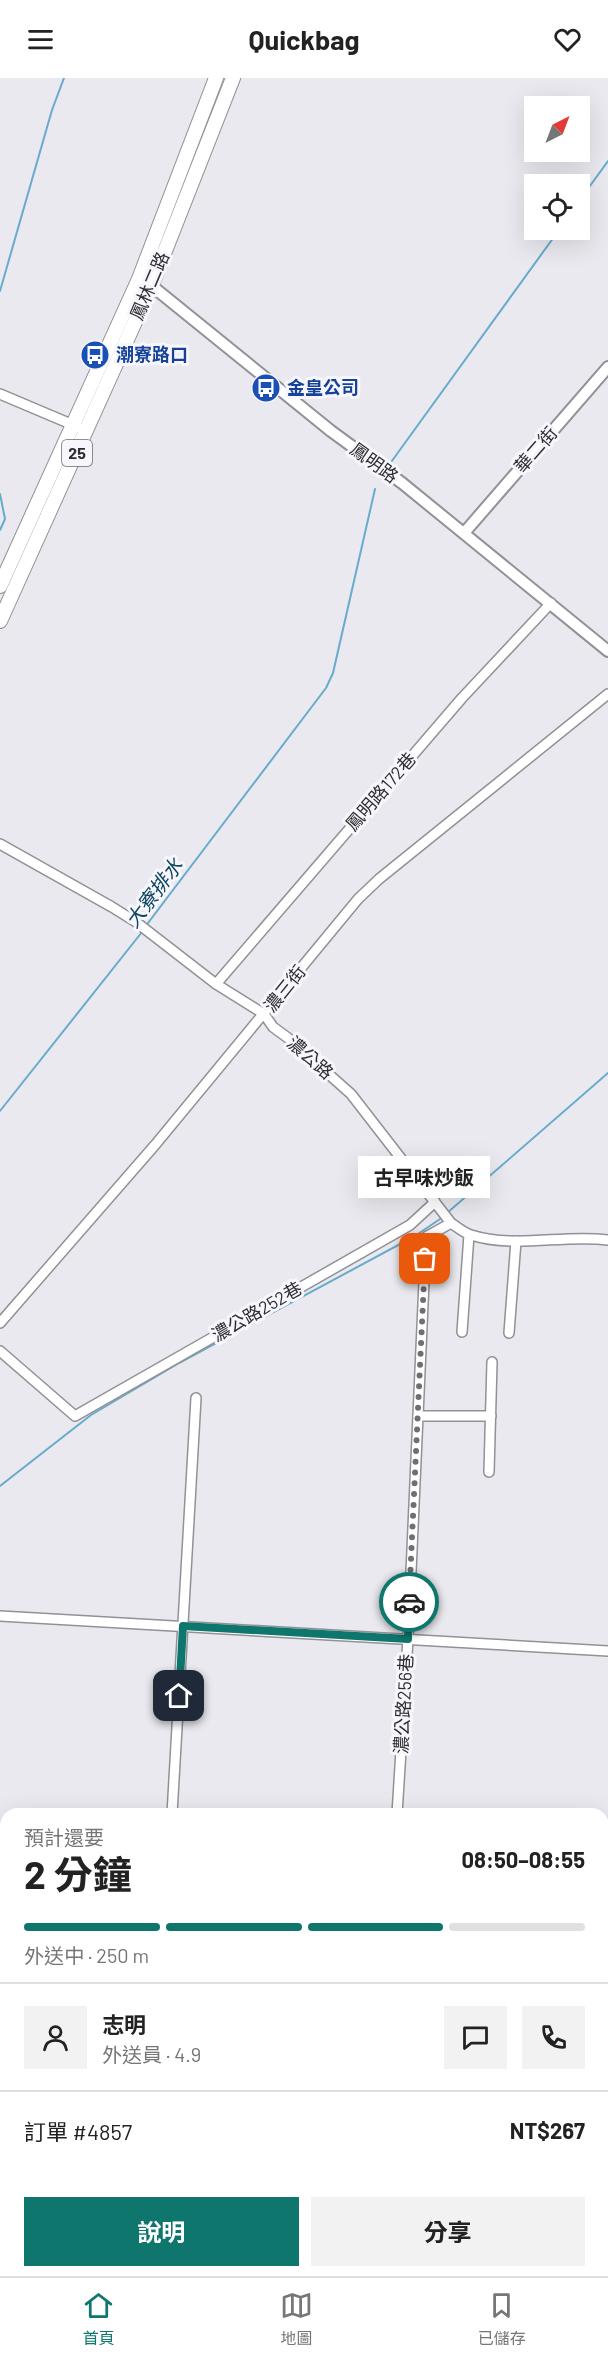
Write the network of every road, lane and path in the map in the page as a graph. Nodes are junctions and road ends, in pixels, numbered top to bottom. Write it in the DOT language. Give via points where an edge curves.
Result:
graph roads {
  1 [pos="216,78"];
  2 [pos="233,78"];
  3 [pos="139,279"];
  4 [pos="152,284"];
  5 [pos="608,367"];
  6 [pos="0,394"];
  7 [pos="74,425"];
  8 [pos="87,431"];
  9 [pos="464,533"];
  10 [pos="0,586"];
  11 [pos="551,603"];
  12 [pos="0,621"];
  13 [pos="608,651"];
  14 [pos="608,694"];
  15 [pos="0,844"];
  16 [pos="216,984"];
  17 [pos="264,1014"];
  18 [pos="435,1202"];
  19 [pos="447,1218"];
  20 [pos="469,1235"];
  21 [pos="608,1240"];
  22 [pos="516,1241"];
  23 [pos="0,1323"];
  24 [pos="462,1332"];
  25 [pos="509,1333"];
  26 [pos="0,1351"];
  27 [pos="492,1362"];
  28 [pos="196,1398"];
  29 [pos="418,1416"];
  30 [pos="491,1416"];
  31 [pos="489,1472"];
  32 [pos="0,1616"];
  33 [pos="183,1626"];
  34 [pos="408,1639"];
  35 [pos="608,1651"];
  36 [pos="172,1808"];
  37 [pos="397,1808"];
  1 -- 3 [label="main road, 鳳林二路 / 25"];
  2 -- 4 [label="main road, 鳳林二路 / 25"];
  3 -- 4 [label="street, 鳳明路"];
  3 -- 7 [label="main road, 鳳林二路 / 25"];
  4 -- 8 [label="main road, 鳳林二路 / 25"];
  4 -- 9 [label="street, 鳳明路" via="331,431"];
  5 -- 9 [label="street, 華二街"];
  6 -- 7 [label="street"];
  7 -- 8 [label="street"];
  7 -- 10 [label="main road, 鳳林二路 / 25"];
  8 -- 12 [label="main road, 鳳林二路 / 25"];
  9 -- 11 [label="street, 鳳明路"];
  11 -- 13 [label="street, 鳳明路"];
  11 -- 16 [label="street, 鳳明路172巷" via="462,698"];
  14 -- 17 [label="street, 濃三街" via="379,879 358,899"];
  15 -- 16 [label="street, 濃公路" via="112,906"];
  16 -- 17 [label="street, 濃公路"];
  17 -- 18 [label="street, 濃公路" via="273,1027 351,1094"];
  17 -- 23 [label="street, 濃三街"];
  18 -- 19 [label="street, 濃公路"];
  18 -- 26 [label="street, 濃公路252巷" via="410,1225 75,1416"];
  19 -- 20 [label="street, 濃公路"];
  19 -- 29 [label="street, 濃公路256巷" via="426,1237"];
  20 -- 22 [label="street, 濃公路"];
  20 -- 24 [label="street"];
  21 -- 22 [label="street, 濃公路"];
  22 -- 25 [label="street"];
  27 -- 30 [label="street"];
  28 -- 33 [label="street"];
  29 -- 30 [label="street"];
  29 -- 34 [label="street, 濃公路256巷"];
  30 -- 31 [label="street"];
  32 -- 33 [label="street"];
  33 -- 34 [label="street"];
  33 -- 36 [label="street"];
  34 -- 35 [label="street"];
  34 -- 37 [label="street, 濃公路256巷"];
}
